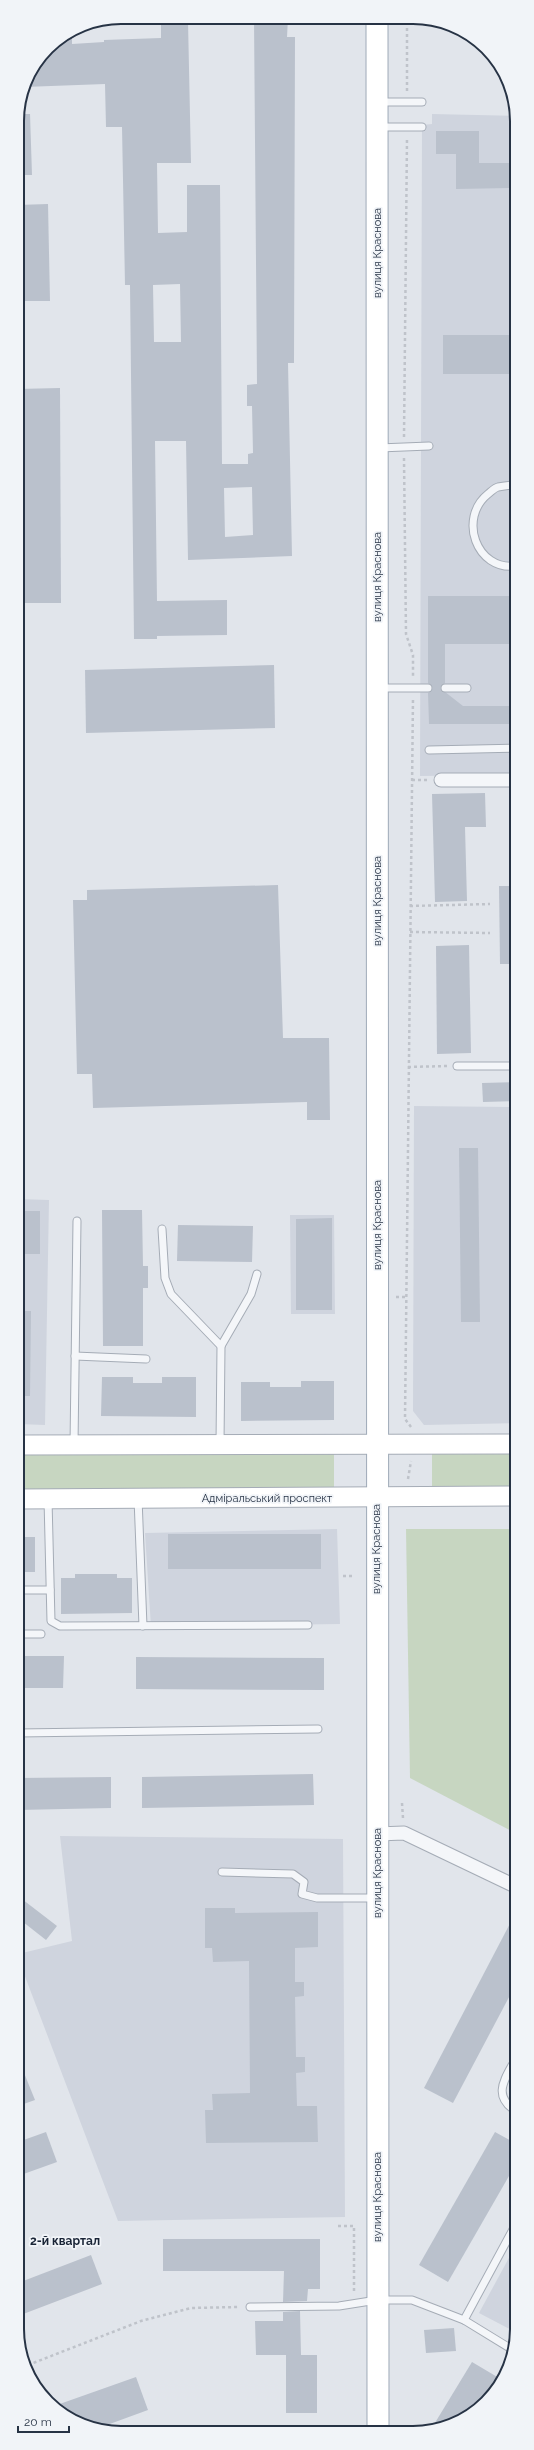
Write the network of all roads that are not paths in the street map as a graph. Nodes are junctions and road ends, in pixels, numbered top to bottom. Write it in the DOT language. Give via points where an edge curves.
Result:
graph roads {
  1 [pos="377,24"];
  2 [pos="377,102"];
  3 [pos="422,102"];
  4 [pos="377,127"];
  5 [pos="422,127"];
  6 [pos="429,446"];
  7 [pos="377,448"];
  8 [pos="510,486"];
  9 [pos="510,567"];
  10 [pos="377,688"];
  11 [pos="428,688"];
  12 [pos="445,688"];
  13 [pos="467,688"];
  14 [pos="510,748"];
  15 [pos="429,750"];
  16 [pos="441,780"];
  17 [pos="510,780"];
  18 [pos="457,1066"];
  19 [pos="510,1066"];
  20 [pos="77,1221"];
  21 [pos="162,1229"];
  22 [pos="257,1274"];
  23 [pos="221,1346"];
  24 [pos="75,1356"];
  25 [pos="146,1359"];
  26 [pos="220,1444"];
  27 [pos="377,1444"];
  28 [pos="510,1444"];
  29 [pos="24,1445"];
  30 [pos="74,1445"];
  31 [pos="510,1496"];
  32 [pos="376,1497"];
  33 [pos="138,1498"];
  34 [pos="24,1499"];
  35 [pos="48,1499"];
  36 [pos="24,1590"];
  37 [pos="50,1590"];
  38 [pos="308,1625"];
  39 [pos="144,1626"];
  40 [pos="24,1634"];
  41 [pos="41,1634"];
  42 [pos="318,1728"];
  43 [pos="24,1733"];
  44 [pos="376,1834"];
  45 [pos="222,1872"];
  46 [pos="510,1884"];
  47 [pos="377,1898"];
  48 [pos="510,2070"];
  49 [pos="510,2108"];
  50 [pos="510,2235"];
  51 [pos="377,2300"];
  52 [pos="250,2307"];
  53 [pos="464,2320"];
  54 [pos="508,2347"];
  55 [pos="378,2426"];
  1 -- 2 [label="main road, вулиця Краснова"];
  2 -- 3 [label="lane"];
  2 -- 4 [label="main road, вулиця Краснова"];
  4 -- 5 [label="lane"];
  4 -- 7 [label="main road, вулиця Краснова"];
  6 -- 7 [label="lane"];
  7 -- 10 [label="main road, вулиця Краснова"];
  8 -- 9 [label="lane" via="497,487 480,501 472,521 475,542 488,559"];
  10 -- 11 [label="lane"];
  10 -- 27 [label="main road, вулиця Краснова"];
  12 -- 13 [label="lane"];
  14 -- 15 [label="lane"];
  16 -- 17 [label="street"];
  18 -- 19 [label="lane"];
  20 -- 24 [label="lane"];
  21 -- 23 [label="lane" via="165,1278 171,1294"];
  22 -- 23 [label="lane" via="251,1294"];
  23 -- 26 [label="lane"];
  24 -- 25 [label="lane"];
  24 -- 30 [label="lane"];
  26 -- 27 [label="main road"];
  26 -- 30 [label="main road"];
  27 -- 28 [label="main road"];
  27 -- 32 [label="main road, вулиця Краснова"];
  29 -- 30 [label="main road"];
  31 -- 32 [label="main road, Адміральський проспект"];
  32 -- 33 [label="main road, Адміральський проспект"];
  32 -- 44 [label="main road, вулиця Краснова"];
  33 -- 35 [label="main road, Адміральський проспект"];
  33 -- 39 [label="lane"];
  34 -- 35 [label="main road, Адміральський проспект"];
  35 -- 37 [label="lane"];
  36 -- 37 [label="lane"];
  37 -- 39 [label="lane" via="51,1621 60,1626"];
  38 -- 39 [label="lane"];
  40 -- 41 [label="lane"];
  42 -- 43 [label="lane"];
  44 -- 46 [label="street" via="404,1833"];
  44 -- 47 [label="main road, вулиця Краснова"];
  45 -- 47 [label="lane" via="293,1874 304,1882 302,1894 317,1898"];
  47 -- 51 [label="main road, вулиця Краснова"];
  48 -- 49 [label="lane" via="502,2086 502,2096"];
  50 -- 53 [label="lane"];
  51 -- 52 [label="lane" via="338,2306"];
  51 -- 53 [label="lane" via="412,2300"];
  51 -- 55 [label="main road, вулиця Краснова"];
  53 -- 54 [label="lane"];
}
